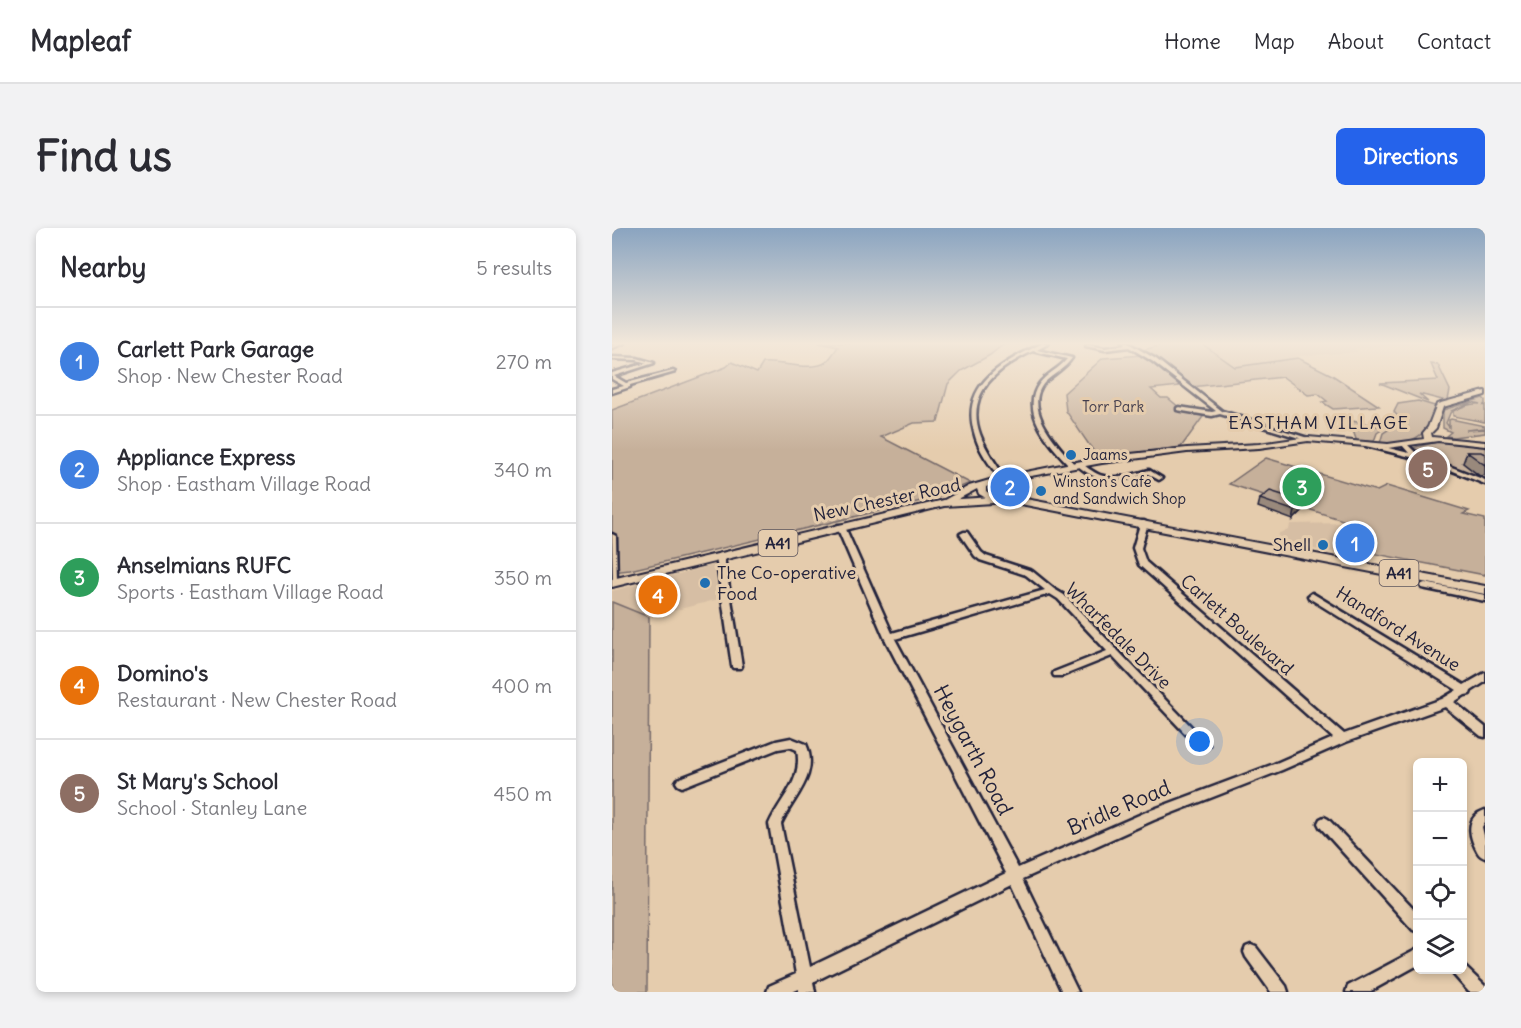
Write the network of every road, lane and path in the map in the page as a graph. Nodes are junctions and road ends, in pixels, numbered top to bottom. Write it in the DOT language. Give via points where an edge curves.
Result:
graph roads {
  1 [pos="618,379"];
  2 [pos="648,379"];
  3 [pos="988,379"];
  4 [pos="1047,379"];
  5 [pos="1178,379"];
  6 [pos="628,384"];
  7 [pos="612,391"];
  8 [pos="1485,393"];
  9 [pos="1179,409"];
  10 [pos="1220,412"];
  11 [pos="1308,439"];
  12 [pos="1428,440"];
  13 [pos="1485,444"];
  14 [pos="1368,445"];
  15 [pos="1405,445"];
  16 [pos="1416,457"];
  17 [pos="1075,465"];
  18 [pos="1159,478"];
  19 [pos="1003,479"];
  20 [pos="1485,482"];
  21 [pos="981,486"];
  22 [pos="993,499"];
  23 [pos="965,500"];
  24 [pos="944,503"];
  25 [pos="1144,524"];
  26 [pos="841,527"];
  27 [pos="964,534"];
  28 [pos="612,536"];
  29 [pos="1314,556"];
  30 [pos="720,557"];
  31 [pos="613,583"];
  32 [pos="1485,583"];
  33 [pos="1425,586"];
  34 [pos="1051,591"];
  35 [pos="1485,591"];
  36 [pos="1312,596"];
  37 [pos="1485,598"];
  38 [pos="890,637"];
  39 [pos="1113,652"];
  40 [pos="736,666"];
  41 [pos="1058,674"];
  42 [pos="1485,677"];
  43 [pos="1466,691"];
  44 [pos="1446,702"];
  45 [pos="1485,733"];
  46 [pos="1342,740"];
  47 [pos="1203,746"];
  48 [pos="682,782"];
  49 [pos="1485,815"];
  50 [pos="1324,823"];
  51 [pos="1485,852"];
  52 [pos="1015,876"];
  53 [pos="1413,920"];
  54 [pos="1251,952"];
  55 [pos="1413,959"];
  56 [pos="1464,974"];
  57 [pos="806,985"];
  58 [pos="775,992"];
  59 [pos="1070,992"];
  60 [pos="1280,992"];
  61 [pos="1354,992"];
  62 [pos="1480,992"];
  1 -- 6 [label="street"];
  2 -- 6 [label="street"];
  3 -- 19 [label="street" via="974,402 974,422 982,448"];
  4 -- 17 [label="street" via="1034,400 1041,424 1050,440"];
  5 -- 10 [label="street"];
  6 -- 7 [label="street"];
  8 -- 12 [label="main road" via="1440,406 1427,433"];
  9 -- 10 [label="street"];
  10 -- 11 [label="street"];
  11 -- 14 [label="main road"];
  11 -- 17 [label="main road"];
  12 -- 13 [label="main road"];
  12 -- 15 [label="main road"];
  14 -- 15 [label="main road"];
  14 -- 16 [label="street"];
  15 -- 16 [label="street"];
  16 -- 20 [label="street"];
  17 -- 18 [label="street" via="1111,480 1149,472"];
  17 -- 19 [label="main road"];
  19 -- 21 [label="main road"];
  21 -- 22 [label="main road" via="982,492"];
  21 -- 23 [label="main road"];
  21 -- 24 [label="main road"];
  22 -- 23 [label="highway, New Chester Road / A41"];
  22 -- 25 [label="highway, New Chester Road / A41"];
  23 -- 24 [label="highway, New Chester Road / A41"];
  24 -- 26 [label="highway, New Chester Road / A41"];
  25 -- 29 [label="highway, New Chester Road / A41"];
  25 -- 46 [label="street, Carlett Boulevard" via="1137,548 1142,563"];
  26 -- 30 [label="highway, New Chester Road / A41"];
  26 -- 38 [label="street, Heygarth Road"];
  27 -- 34 [label="street" via="983,558 1029,573"];
  28 -- 31 [label="street"];
  29 -- 32 [label="highway, New Chester Road / A41" via="1378,563"];
  29 -- 35 [label="highway, New Chester Road / A41"];
  30 -- 31 [label="highway, New Chester Road / A41"];
  30 -- 40 [label="street"];
  33 -- 37 [label="street"];
  34 -- 38 [label="street, Wharfedale Drive"];
  34 -- 39 [label="street, Wharfedale Drive"];
  36 -- 43 [label="street, Handford Avenue"];
  38 -- 52 [label="street, Heygarth Road"];
  39 -- 41 [label="street"];
  39 -- 47 [label="street, Wharfedale Drive"];
  42 -- 43 [label="street, Bridle Road"];
  43 -- 44 [label="street, Bridle Road"];
  44 -- 45 [label="street"];
  44 -- 46 [label="street, Bridle Road"];
  46 -- 52 [label="street, Bridle Road" via="1150,816"];
  48 -- 57 [label="street" via="776,745 791,742 802,747 806,763 799,786 780,808 775,824"];
  49 -- 51 [label="street" via="1476,827 1477,839"];
  50 -- 53 [label="street"];
  52 -- 57 [label="street, Bridle Road"];
  52 -- 59 [label="street, Heygarth Road"];
  54 -- 60 [label="street"];
  55 -- 61 [label="street"];
  56 -- 62 [label="street"];
  57 -- 58 [label="street, Bridle Road"];
}
